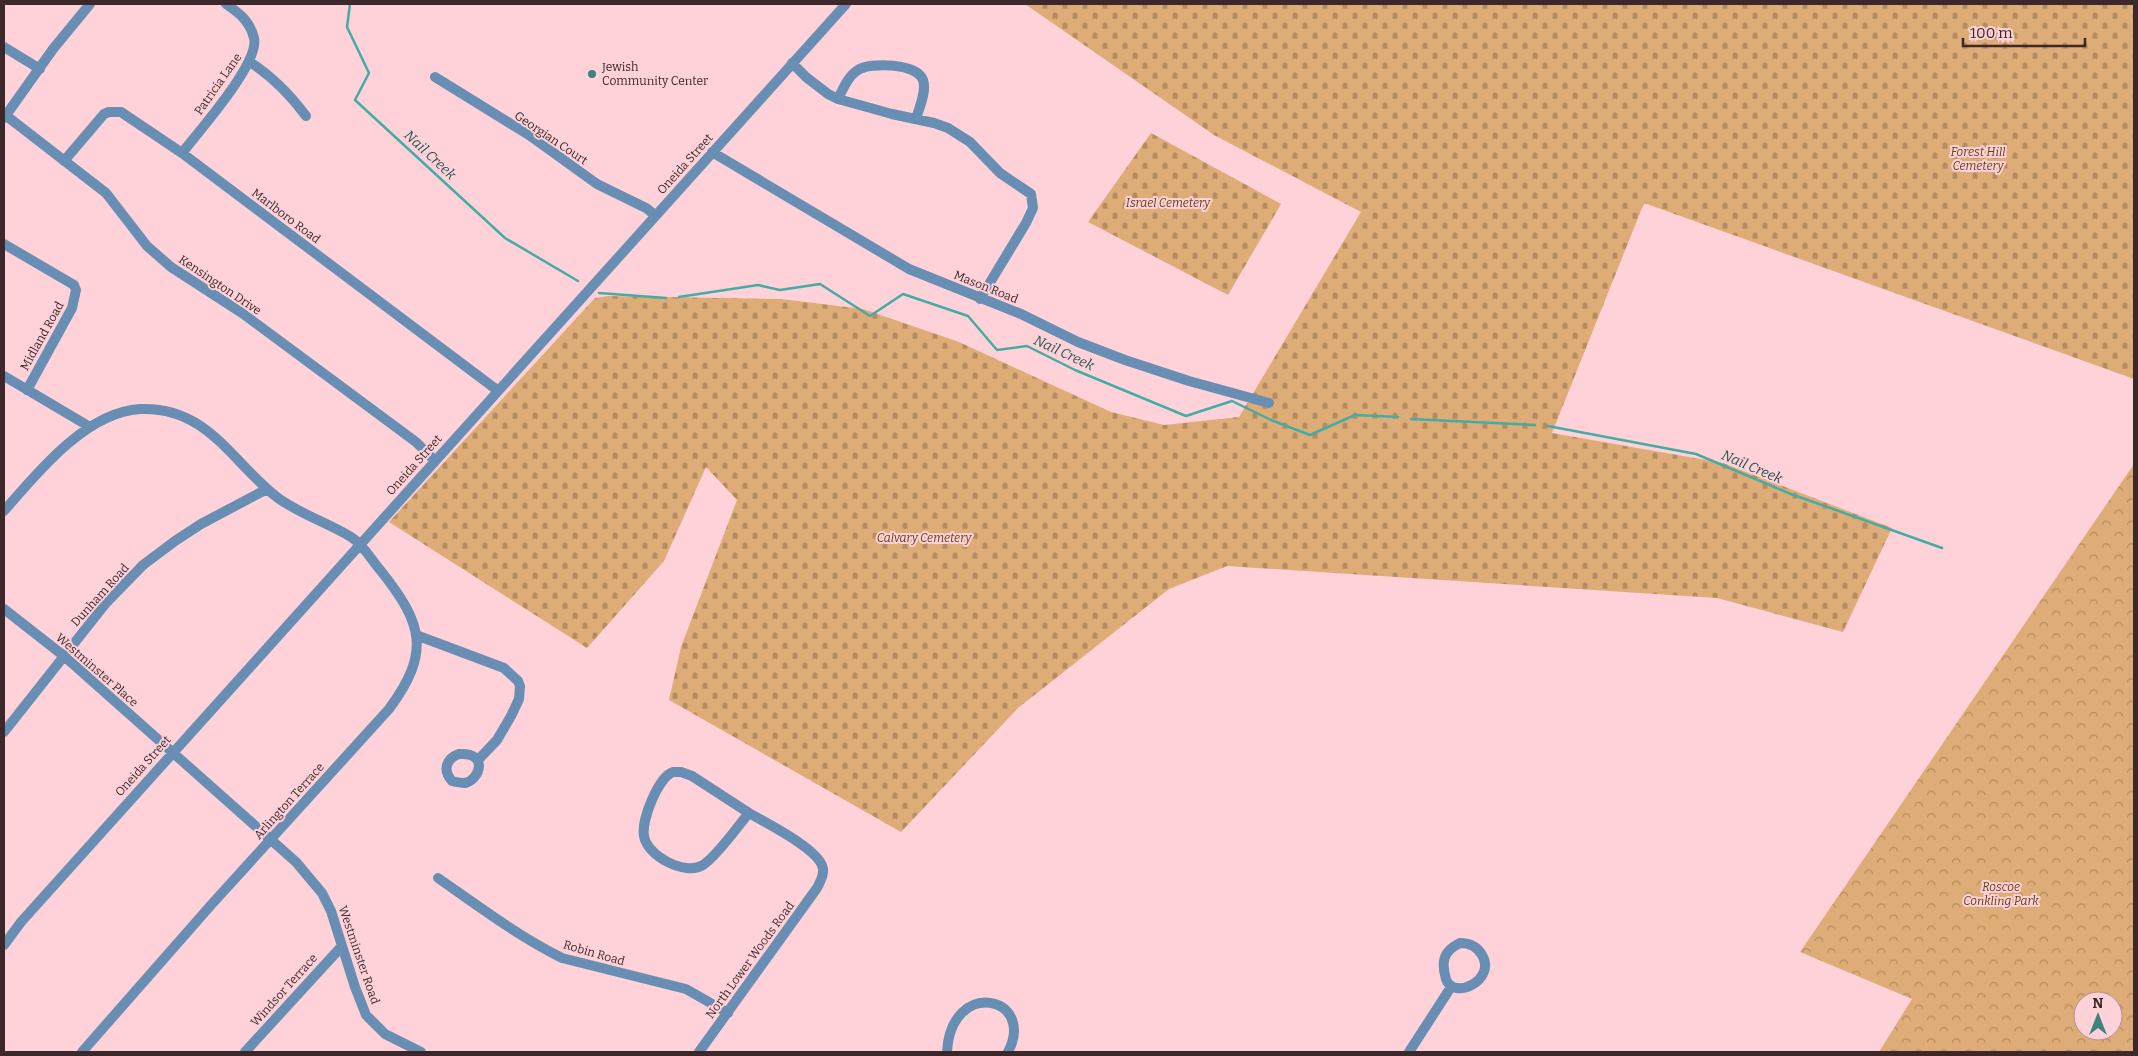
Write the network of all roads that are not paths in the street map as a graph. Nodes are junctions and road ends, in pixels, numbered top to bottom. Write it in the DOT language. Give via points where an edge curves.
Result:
graph roads {
  1 [pos="90,4"];
  2 [pos="226,4"];
  3 [pos="840,6"];
  4 [pos="4,47"];
  5 [pos="250,62"];
  6 [pos="792,63"];
  7 [pos="40,69"];
  8 [pos="435,76"];
  9 [pos="838,99"];
  10 [pos="4,116"];
  11 [pos="306,116"];
  12 [pos="916,118"];
  13 [pos="712,152"];
  14 [pos="182,153"];
  15 [pos="64,161"];
  16 [pos="655,215"];
  17 [pos="4,244"];
  18 [pos="980,298"];
  19 [pos="4,376"];
  20 [pos="27,390"];
  21 [pos="497,390"];
  22 [pos="1269,403"];
  23 [pos="90,427"];
  24 [pos="435,461"];
  25 [pos="267,488"];
  26 [pos="4,511"];
  27 [pos="359,544"];
  28 [pos="4,609"];
  29 [pos="416,635"];
  30 [pos="64,656"];
  31 [pos="4,732"];
  32 [pos="172,753"];
  33 [pos="478,760"];
  34 [pos="749,813"];
  35 [pos="270,840"];
  36 [pos="438,878"];
  37 [pos="4,945"];
  38 [pos="342,946"];
  39 [pos="1451,987"];
  40 [pos="728,1013"];
  41 [pos="409,1050"];
  42 [pos="82,1052"];
  43 [pos="245,1052"];
  44 [pos="421,1052"];
  45 [pos="699,1052"];
  46 [pos="947,1052"];
  47 [pos="1008,1052"];
  48 [pos="1410,1052"];
  1 -- 7 [label="street"];
  2 -- 5 [label="street, Patricia Lane" via="250,25 255,44"];
  3 -- 6 [label="street, Oneida Street"];
  4 -- 7 [label="street"];
  5 -- 11 [label="street" via="283,87"];
  5 -- 14 [label="street, Patricia Lane"];
  6 -- 9 [label="street" via="806,78"];
  6 -- 13 [label="street, Oneida Street"];
  7 -- 10 [label="street"];
  8 -- 16 [label="street, Georgian Court" via="529,135 597,184"];
  9 -- 12 [label="street"];
  9 -- 12 [label="street" via="850,77 860,68 889,65 904,68 916,72 923,80 924,90"];
  10 -- 15 [label="street, Kensington Drive"];
  12 -- 18 [label="street" via="962,135 1000,173 1032,194 1033,208 1026,223"];
  13 -- 16 [label="street, Oneida Street"];
  13 -- 18 [label="street, Mason Road" via="889,258"];
  14 -- 15 [label="street, Marlboro Road" via="121,112 109,112 96,122"];
  14 -- 21 [label="street, Marlboro Road"];
  15 -- 24 [label="street, Kensington Drive" via="106,193 147,246 171,268 242,313 416,442"];
  16 -- 21 [label="street, Oneida Street"];
  17 -- 20 [label="street, Midland Road" via="74,285 76,292 72,308"];
  18 -- 22 [label="street, Mason Road" via="1124,360"];
  19 -- 20 [label="street"];
  20 -- 23 [label="street"];
  21 -- 24 [label="street, Oneida Street"];
  23 -- 25 [label="street, Arlington Terrace" via="122,412 139,409 171,412 188,418 217,438"];
  23 -- 26 [label="street, Arlington Terrace" via="36,475"];
  24 -- 27 [label="street, Oneida Street"];
  25 -- 27 [label="street, Arlington Terrace" via="294,507 354,538"];
  25 -- 30 [label="street, Dunham Road" via="201,524 143,566 106,603"];
  27 -- 29 [label="street, Arlington Terrace" via="399,595"];
  27 -- 32 [label="street, Oneida Street"];
  28 -- 30 [label="street, Westminster Place"];
  29 -- 33 [label="street" via="504,668 518,681 519,699 511,716 497,740"];
  29 -- 35 [label="street, Arlington Terrace" via="416,659 405,688"];
  30 -- 31 [label="street, Dunham Road"];
  30 -- 32 [label="street, Westminster Place"];
  32 -- 35 [label="street, Westminster Road"];
  32 -- 37 [label="street, Oneida Street"];
  34 -- 34 [label="street" via="692,776 673,772 660,783 643,826 644,837 650,850 675,866 693,868 708,861"];
  34 -- 40 [label="street, North Lower Woods Road" via="795,840 815,856 823,868 820,882"];
  35 -- 38 [label="street, Westminster Road" via="296,862 322,893"];
  35 -- 42 [label="street, Arlington Terrace"];
  36 -- 40 [label="street, Robin Road" via="562,958 686,989"];
  38 -- 41 [label="street, Westminster Road" via="370,1020"];
  38 -- 43 [label="street, Windsor Terrace"];
  39 -- 39 [label="street" via="1444,972 1444,958 1460,943 1474,946 1484,959 1483,976 1464,988"];
  39 -- 48 [label="street"];
  40 -- 45 [label="street, North Lower Woods Road"];
  41 -- 44 [label="street, Westminster Road"];
  46 -- 47 [label="street" via="954,1024 961,1013 976,1003 990,1002 1005,1009 1012,1022 1012,1043"];
}
